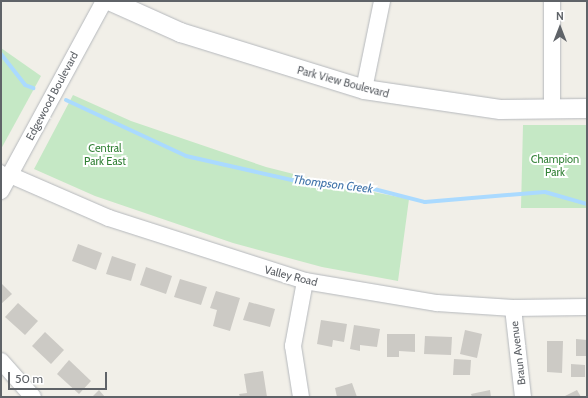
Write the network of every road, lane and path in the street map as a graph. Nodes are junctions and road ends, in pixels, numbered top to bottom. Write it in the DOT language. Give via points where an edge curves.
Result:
graph roads {
  1 [pos="104,1"];
  2 [pos="111,1"];
  3 [pos="382,1"];
  4 [pos="552,1"];
  5 [pos="364,89"];
  6 [pos="552,108"];
  7 [pos="587,108"];
  8 [pos="5,172"];
  9 [pos="1,191"];
  10 [pos="305,281"];
  11 [pos="587,306"];
  12 [pos="513,308"];
  13 [pos="1,361"];
  14 [pos="33,397"];
  15 [pos="301,397"];
  16 [pos="523,397"];
  1 -- 8 [label="street, Edgewood Boulevard"];
  2 -- 5 [label="street, Park View Boulevard" via="180,32"];
  3 -- 5 [label="street"];
  4 -- 6 [label="street"];
  5 -- 6 [label="street, Park View Boulevard" via="500,108"];
  6 -- 7 [label="street, Park View Boulevard"];
  8 -- 9 [label="street, Edgewood Boulevard"];
  8 -- 10 [label="street, Valley Road" via="109,218"];
  10 -- 12 [label="street, Valley Road" via="394,298"];
  10 -- 15 [label="street" via="293,346"];
  11 -- 12 [label="street, Valley Road"];
  12 -- 16 [label="street, Braun Avenue"];
  13 -- 14 [label="street"];
}
